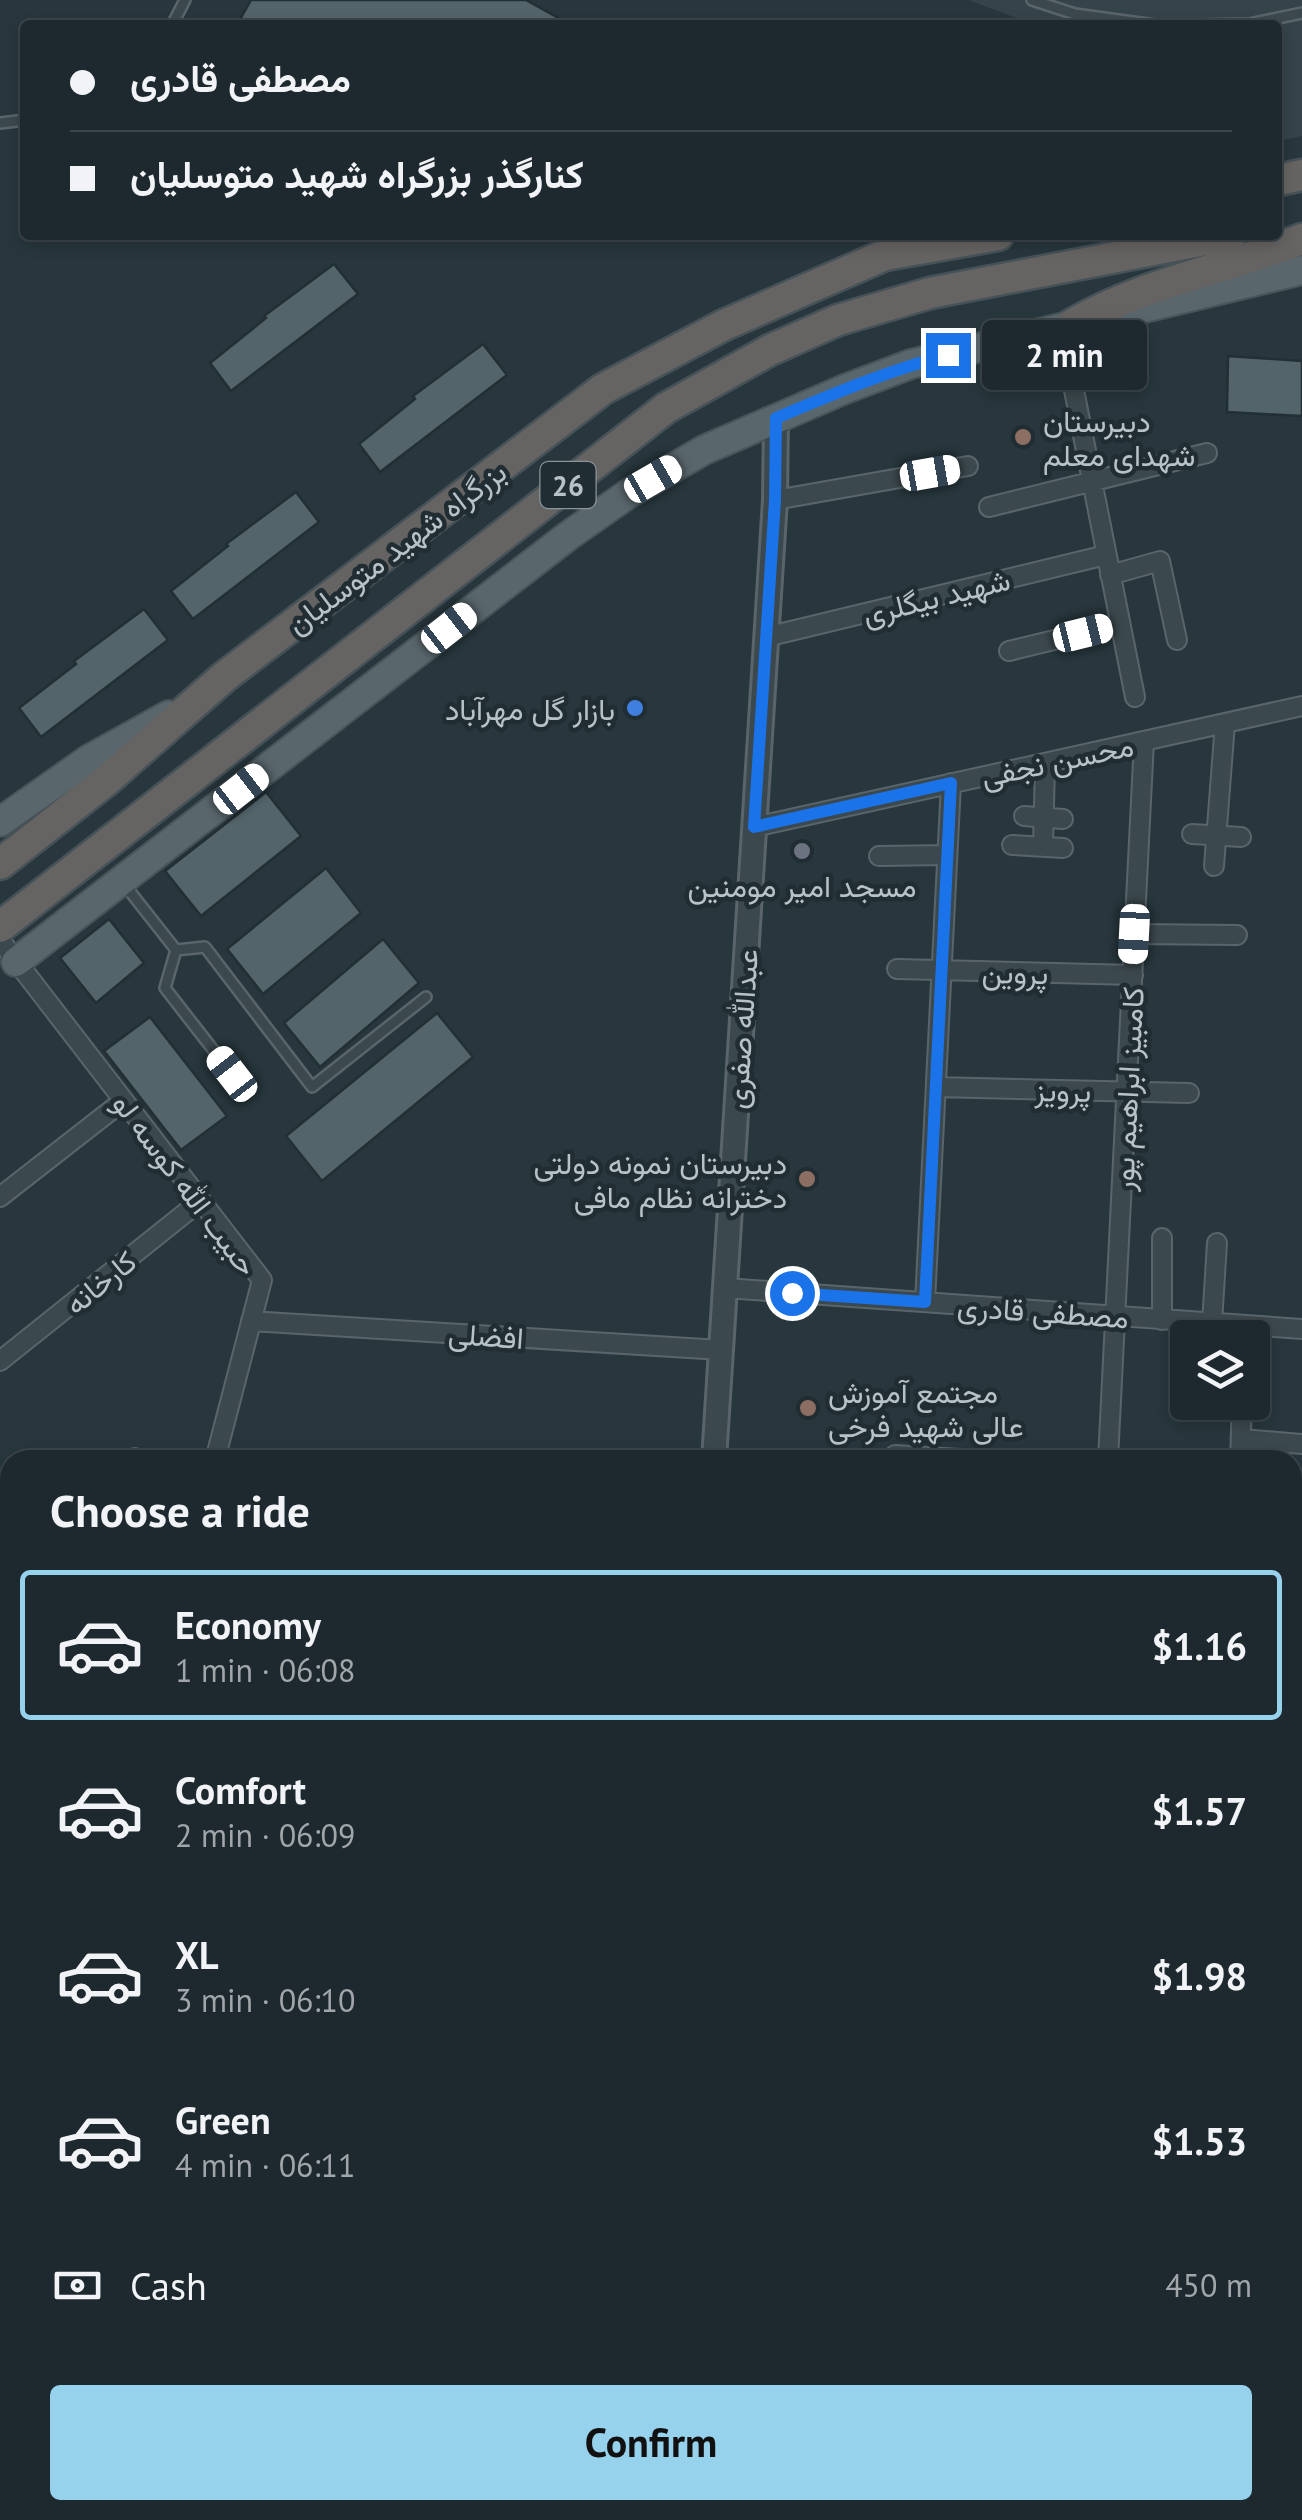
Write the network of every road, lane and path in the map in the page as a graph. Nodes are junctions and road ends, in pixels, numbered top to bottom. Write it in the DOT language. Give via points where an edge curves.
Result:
graph roads {
  1 [pos="1032,0"];
  2 [pos="1302,13"];
  3 [pos="1119,20"];
  4 [pos="1268,20"];
  5 [pos="1302,239"];
  6 [pos="971,240"];
  7 [pos="1204,240"];
  8 [pos="1302,270"];
  9 [pos="1071,324"];
  10 [pos="1068,365"];
  11 [pos="776,418"];
  12 [pos="1207,453"];
  13 [pos="968,466"];
  14 [pos="1091,483"];
  15 [pos="775,500"];
  16 [pos="989,507"];
  17 [pos="1106,555"];
  18 [pos="1110,575"];
  19 [pos="1120,624"];
  20 [pos="766,637"];
  21 [pos="1177,640"];
  22 [pos="1009,651"];
  23 [pos="1135,697"];
  24 [pos="192,702"];
  25 [pos="1302,706"];
  26 [pos="1225,724"];
  27 [pos="1144,741"];
  28 [pos="1045,763"];
  29 [pos="951,783"];
  30 [pos="1024,816"];
  31 [pos="1053,818"];
  32 [pos="0,822"];
  33 [pos="754,827"];
  34 [pos="1192,834"];
  35 [pos="1217,835"];
  36 [pos="1241,837"];
  37 [pos="1012,845"];
  38 [pos="1043,846"];
  39 [pos="1063,848"];
  40 [pos="948,855"];
  41 [pos="880,856"];
  42 [pos="0,864"];
  43 [pos="1214,866"];
  44 [pos="122,882"];
  45 [pos="0,927"];
  46 [pos="1134,934"];
  47 [pos="1236,934"];
  48 [pos="176,950"];
  49 [pos="8,951"];
  50 [pos="896,969"];
  51 [pos="942,970"];
  52 [pos="1132,975"];
  53 [pos="426,997"];
  54 [pos="232,1074"];
  55 [pos="936,1087"];
  56 [pos="1127,1091"];
  57 [pos="1189,1093"];
  58 [pos="123,1101"];
  59 [pos="0,1198"];
  60 [pos="199,1202"];
  61 [pos="1162,1238"];
  62 [pos="1216,1243"];
  63 [pos="725,1288"];
  64 [pos="925,1302"];
  65 [pos="1116,1316"];
  66 [pos="1162,1320"];
  67 [pos="1170,1320"];
  68 [pos="1212,1320"];
  69 [pos="251,1321"];
  70 [pos="1302,1330"];
  71 [pos="1270,1331"];
  72 [pos="721,1350"];
  73 [pos="0,1360"];
  74 [pos="1242,1420"];
  75 [pos="1241,1439"];
  76 [pos="1302,1444"];
  77 [pos="218,1450"];
  78 [pos="715,1450"];
  79 [pos="1109,1450"];
  80 [pos="1240,1450"];
  1 -- 3 [label="lane"];
  2 -- 4 [label="lane"];
  5 -- 9 [label="highway" via="1157,284"];
  6 -- 24 [label="highway, بزرگراه شهید متوسلیان / 26" via="885,256 724,324 603,389"];
  7 -- 45 [label="highway, بزرگراه شهید متوسلیان / 26" via="930,293 838,320 701,389 652,420"];
  8 -- 9 [label="main road"];
  9 -- 11 [label="main road" via="911,364"];
  10 -- 14 [label="street"];
  11 -- 15 [label="street, عبدالله صفری"];
  11 -- 44 [label="main road" via="704,450 583,525"];
  12 -- 14 [label="street"];
  13 -- 15 [label="street"];
  14 -- 16 [label="street"];
  14 -- 17 [label="street"];
  15 -- 20 [label="street, عبدالله صفری"];
  17 -- 18 [label="street"];
  17 -- 20 [label="street, شهید بیگلری"];
  18 -- 19 [label="street"];
  18 -- 21 [label="street" via="1160,561"];
  19 -- 22 [label="street"];
  19 -- 23 [label="street"];
  20 -- 33 [label="street, عبدالله صفری"];
  24 -- 32 [label="main road" via="88,760"];
  24 -- 42 [label="highway, بزرگراه شهید متوسلیان / 26"];
  25 -- 26 [label="street, محسن نجفی"];
  26 -- 27 [label="street, محسن نجفی"];
  26 -- 35 [label="street"];
  27 -- 28 [label="street, محسن نجفی"];
  27 -- 46 [label="street, کامبیز ابراهیم پور"];
  28 -- 29 [label="street, محسن نجفی"];
  28 -- 31 [label="street"];
  29 -- 33 [label="street, محسن نجفی"];
  29 -- 40 [label="street"];
  30 -- 31 [label="street"];
  31 -- 38 [label="street"];
  33 -- 63 [label="street, عبدالله صفری"];
  34 -- 35 [label="street"];
  35 -- 36 [label="street"];
  35 -- 43 [label="street"];
  37 -- 38 [label="street"];
  38 -- 39 [label="street"];
  40 -- 41 [label="street"];
  40 -- 51 [label="street"];
  44 -- 48 [label="lane"];
  44 -- 49 [label="main road"];
  46 -- 47 [label="street"];
  46 -- 52 [label="street, کامبیز ابراهیم پور"];
  48 -- 53 [label="lane" via="205,947 312,1087"];
  48 -- 54 [label="lane" via="164,988"];
  49 -- 58 [label="street, حبیب الله کوسه لو"];
  50 -- 51 [label="street, پروین"];
  51 -- 52 [label="street, پروین"];
  51 -- 55 [label="street"];
  52 -- 56 [label="street, کامبیز ابراهیم پور"];
  55 -- 56 [label="street, پرویز"];
  55 -- 64 [label="street"];
  56 -- 57 [label="street, پرویز"];
  56 -- 65 [label="street, کامبیز ابراهیم پور"];
  58 -- 59 [label="street"];
  58 -- 60 [label="street, حبیب الله کوسه لو"];
  60 -- 69 [label="street, حبیب الله کوسه لو" via="262,1280"];
  60 -- 73 [label="street, کارخانه"];
  61 -- 66 [label="street"];
  62 -- 68 [label="street"];
  63 -- 64 [label="street, مصطفی قادری"];
  63 -- 72 [label="street, عبدالله صفری"];
  64 -- 65 [label="street, مصطفی قادری"];
  65 -- 66 [label="street, مصطفی قادری"];
  65 -- 79 [label="street, کامبیز ابراهیم پور"];
  66 -- 67 [label="street, مصطفی قادری"];
  69 -- 72 [label="street, افضلی"];
  69 -- 77 [label="street, حبیب الله کوسه لو"];
  70 -- 71 [label="street, مصطفی قادری"];
  72 -- 78 [label="street, عبدالله صفری"];
  74 -- 75 [label="street"];
  75 -- 76 [label="street"];
  75 -- 80 [label="street"];
}
